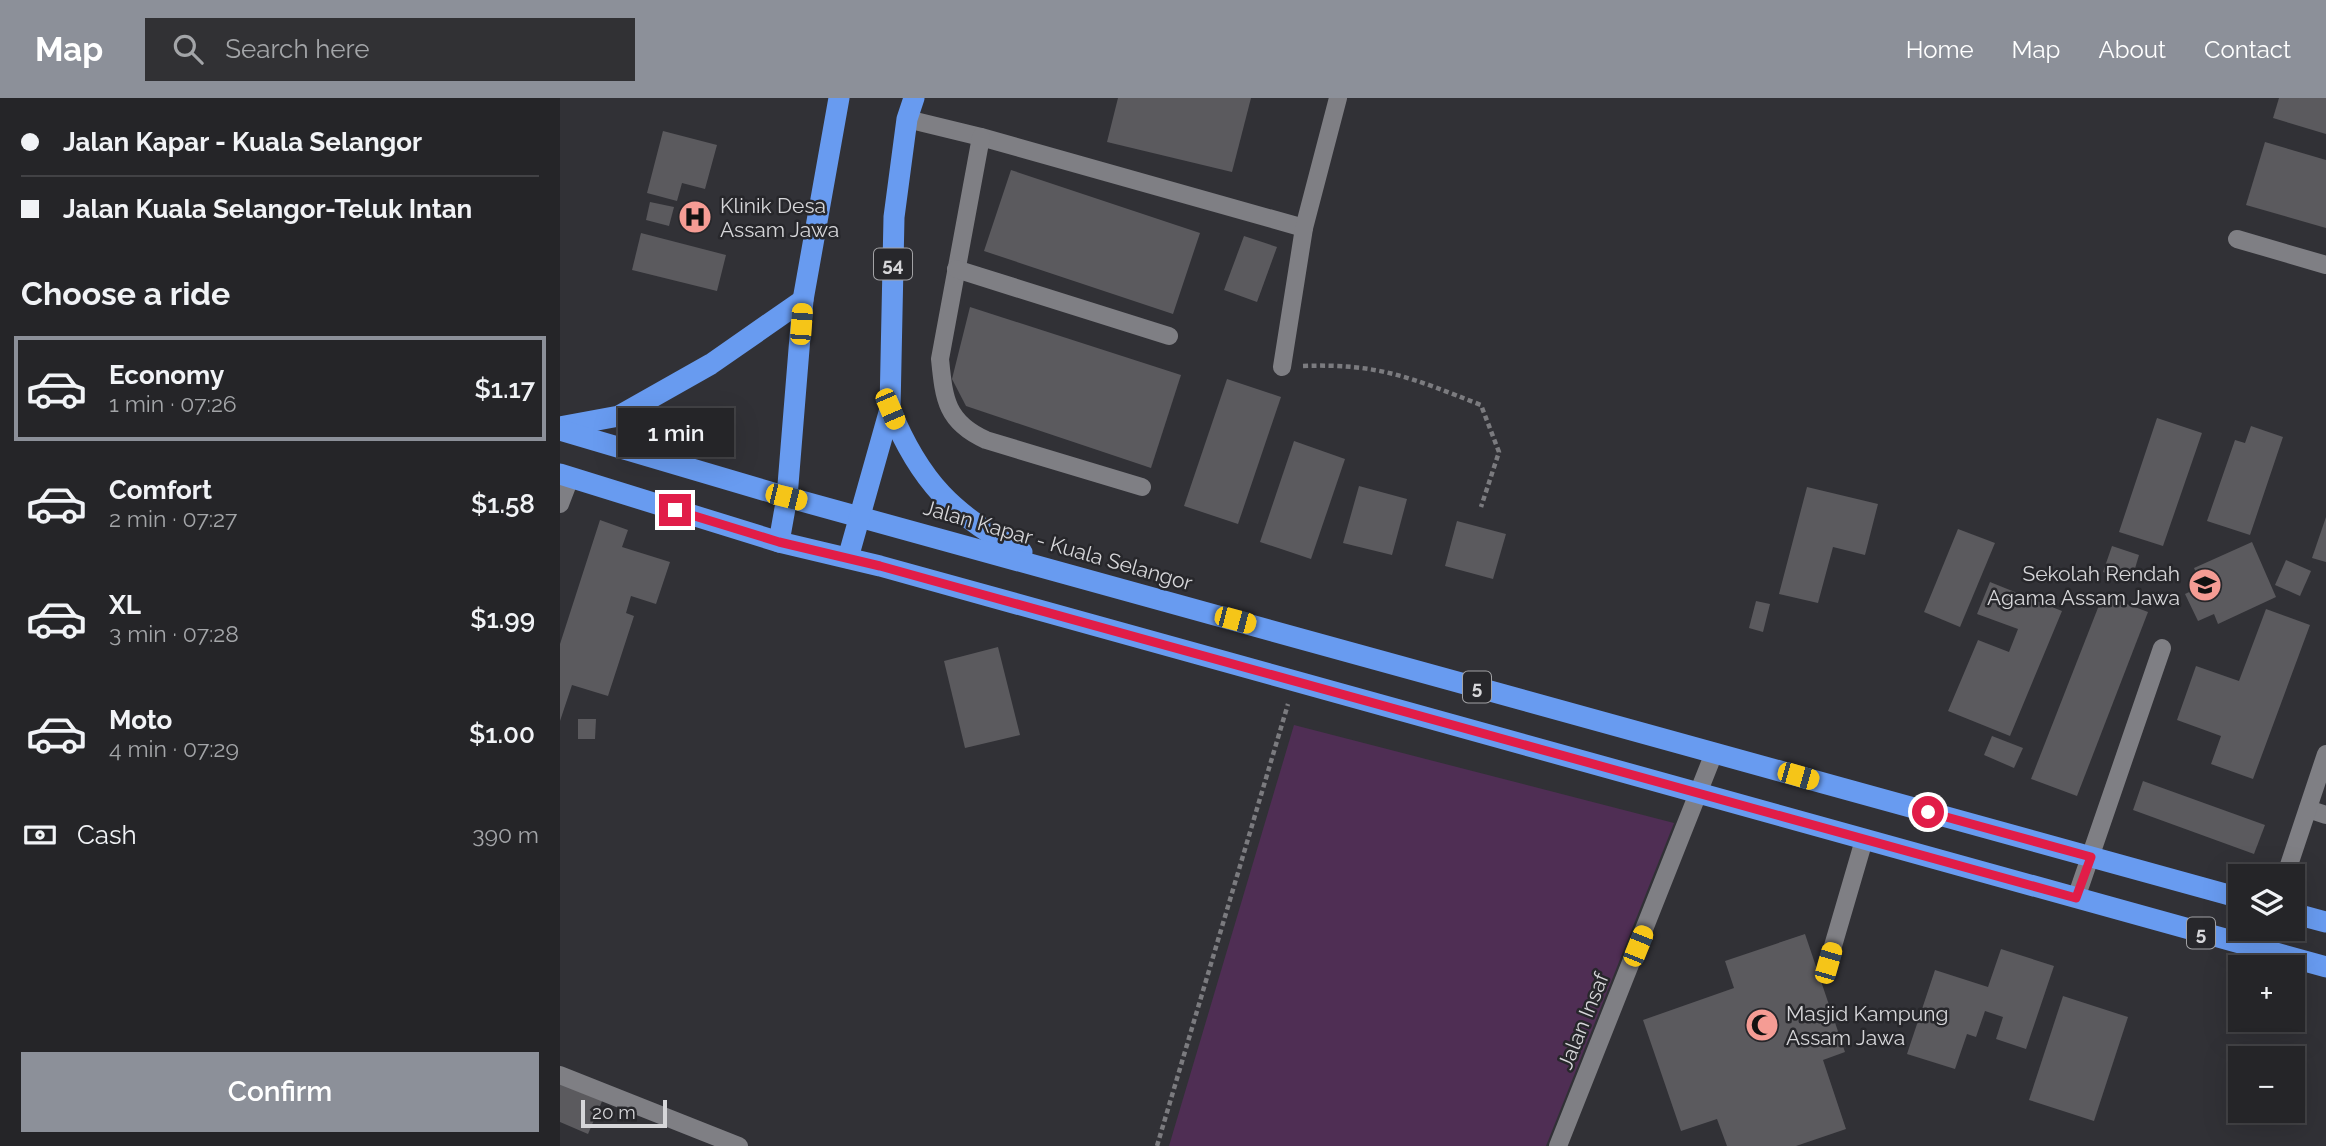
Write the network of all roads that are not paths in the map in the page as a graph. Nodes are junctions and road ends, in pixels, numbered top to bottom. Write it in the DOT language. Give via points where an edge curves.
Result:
graph roads {
  1 [pos="839,98"];
  2 [pos="914,98"];
  3 [pos="1338,98"];
  4 [pos="907,119"];
  5 [pos="981,136"];
  6 [pos="1304,228"];
  7 [pos="2237,239"];
  8 [pos="2326,265"];
  9 [pos="956,269"];
  10 [pos="803,300"];
  11 [pos="1169,337"];
  12 [pos="1282,367"];
  13 [pos="890,409"];
  14 [pos="560,428"];
  15 [pos="565,476"];
  16 [pos="1142,487"];
  17 [pos="786,497"];
  18 [pos="560,504"];
  19 [pos="862,516"];
  20 [pos="779,542"];
  21 [pos="848,558"];
  22 [pos="1055,570"];
  23 [pos="2162,648"];
  24 [pos="1714,752"];
  25 [pos="2326,754"];
  26 [pos="1698,795"];
  27 [pos="2308,809"];
  28 [pos="2326,815"];
  29 [pos="1864,840"];
  30 [pos="2091,857"];
  31 [pos="2289,864"];
  32 [pos="2228,895"];
  33 [pos="2076,898"];
  34 [pos="2305,916"];
  35 [pos="2326,922"];
  36 [pos="1828,963"];
  37 [pos="2326,967"];
  38 [pos="560,1075"];
  39 [pos="708,1140"];
  40 [pos="739,1146"];
  41 [pos="1558,1146"];
  1 -- 10 [label="highway"];
  2 -- 4 [label="highway, 54"];
  3 -- 6 [label="street"];
  4 -- 5 [label="street"];
  4 -- 13 [label="highway, 54" via="894,216"];
  5 -- 6 [label="street"];
  5 -- 9 [label="street"];
  6 -- 12 [label="street"];
  7 -- 8 [label="street"];
  9 -- 11 [label="street"];
  9 -- 16 [label="street" via="940,359 950,414 967,432 986,440"];
  10 -- 14 [label="highway" via="711,364 619,416"];
  10 -- 17 [label="highway"];
  13 -- 19 [label="highway, 54"];
  13 -- 22 [label="highway" via="908,452 946,502 987,533"];
  14 -- 17 [label="highway, Jalan Kapar - Kuala Selangor / 5"];
  15 -- 18 [label="street"];
  15 -- 20 [label="highway, 5"];
  17 -- 19 [label="highway, Jalan Kapar - Kuala Selangor / 5"];
  17 -- 20 [label="highway"];
  19 -- 21 [label="highway, 54"];
  19 -- 22 [label="highway, Jalan Kapar - Kuala Selangor / 5"];
  20 -- 21 [label="highway, 5"];
  21 -- 26 [label="highway, 5"];
  22 -- 24 [label="highway, Jalan Kapar - Kuala Selangor / 5"];
  23 -- 30 [label="street"];
  24 -- 26 [label="street, Jalan Insaf"];
  24 -- 30 [label="highway, Jalan Kapar - Kuala Selangor / 5"];
  25 -- 27 [label="street"];
  26 -- 29 [label="highway, 5"];
  26 -- 41 [label="street, Jalan Insaf"];
  27 -- 28 [label="street"];
  27 -- 31 [label="street"];
  29 -- 33 [label="highway, 5"];
  29 -- 36 [label="street"];
  30 -- 32 [label="highway, Jalan Kapar - Kuala Selangor / 5"];
  30 -- 33 [label="street"];
  33 -- 37 [label="highway, 5"];
  34 -- 35 [label="highway"];
  38 -- 39 [label="street"];
  39 -- 40 [label="street"];
}
